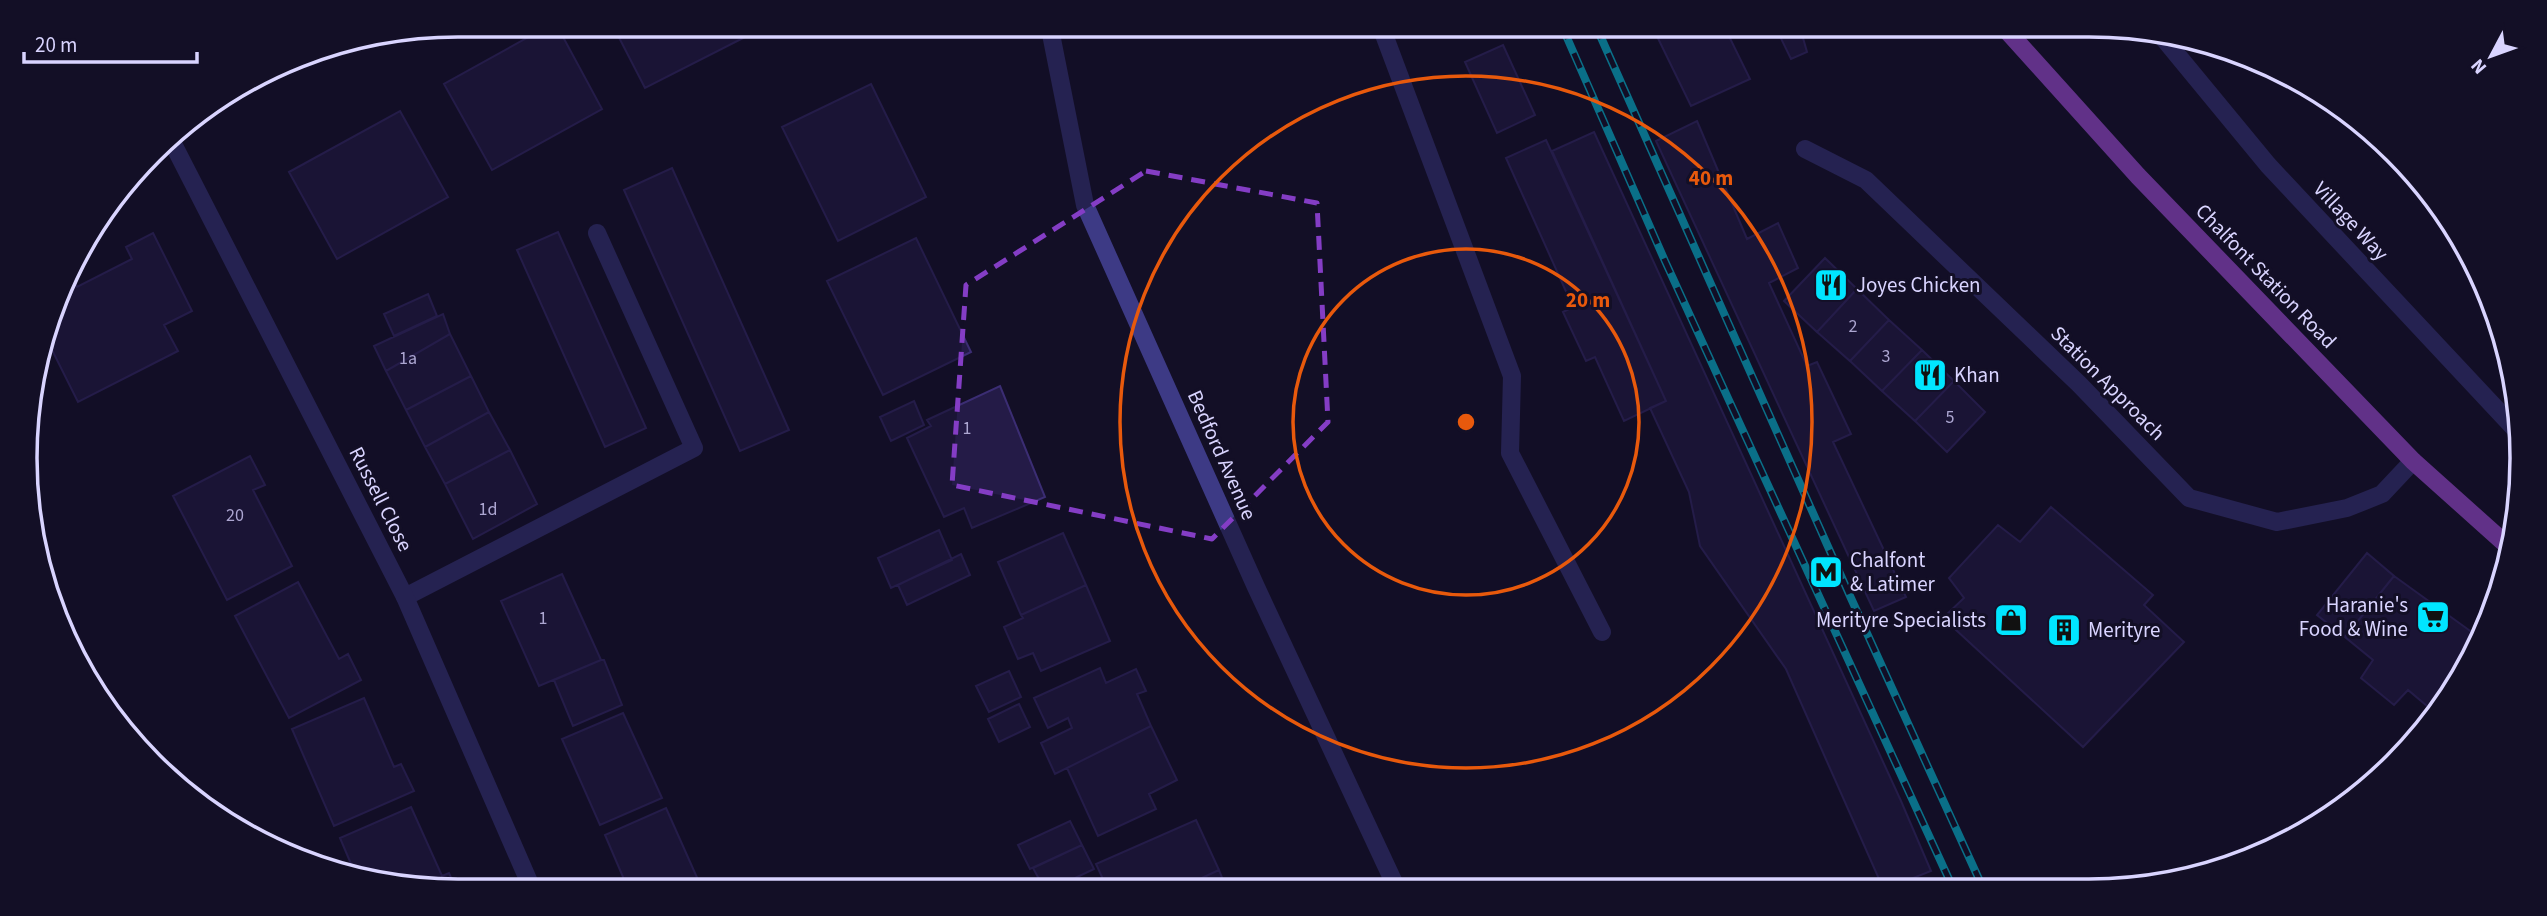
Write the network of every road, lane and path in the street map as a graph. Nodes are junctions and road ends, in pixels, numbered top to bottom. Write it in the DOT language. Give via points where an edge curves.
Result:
graph roads {
  1 [pos="1052,37"];
  2 [pos="1385,37"];
  3 [pos="2013,37"];
  4 [pos="2169,45"];
  5 [pos="174,146"];
  6 [pos="1805,149"];
  7 [pos="597,233"];
  8 [pos="2508,422"];
  9 [pos="2413,461"];
  10 [pos="2502,537"];
  11 [pos="405,597"];
  12 [pos="1602,632"];
  13 [pos="528,879"];
  14 [pos="1393,879"];
  1 -- 14 [label="street, Bedford Avenue" via="1085,205"];
  2 -- 12 [label="street" via="1512,376 1510,453"];
  3 -- 9 [label="main road, Chalfont Station Road" via="2138,176"];
  4 -- 8 [label="street, Village Way" via="2268,165"];
  5 -- 11 [label="street, Russell Close"];
  6 -- 9 [label="street, Station Approach" via="1866,180 2189,498 2277,522 2347,508 2382,494"];
  7 -- 11 [label="street" via="694,448"];
  9 -- 10 [label="main road, Chalfont Station Road"];
  11 -- 13 [label="street, Russell Close"];
}
